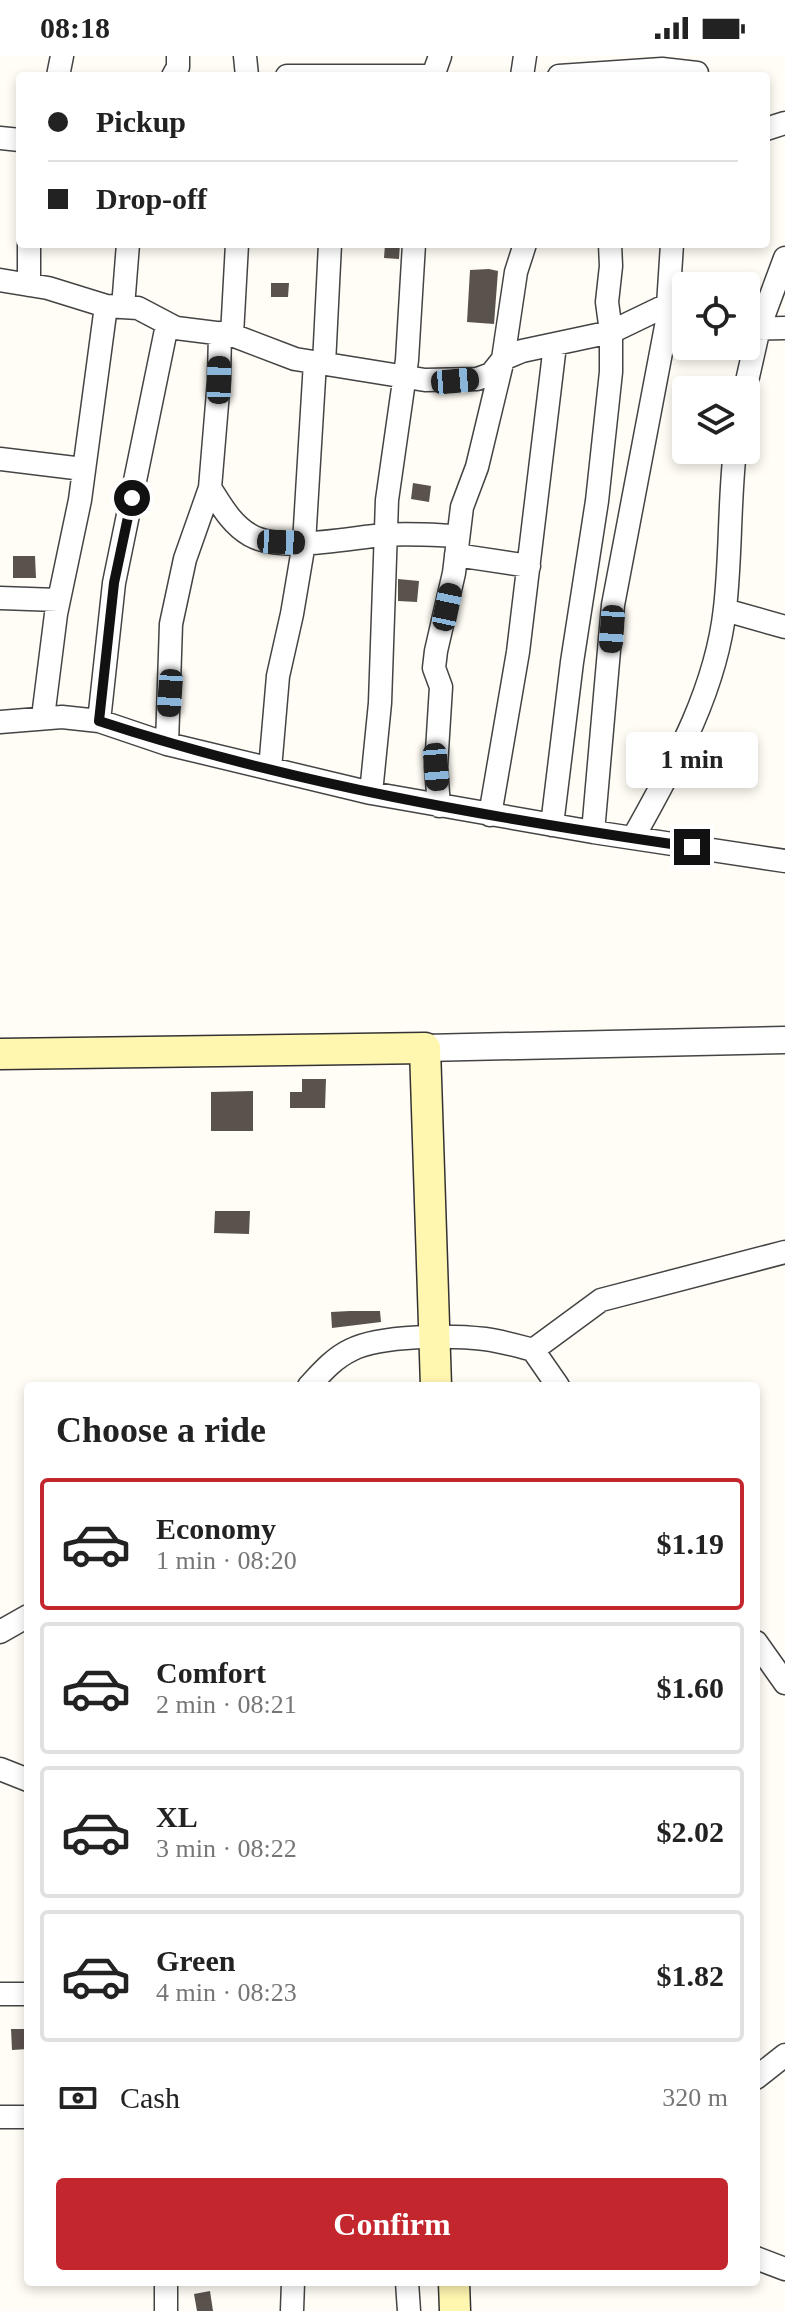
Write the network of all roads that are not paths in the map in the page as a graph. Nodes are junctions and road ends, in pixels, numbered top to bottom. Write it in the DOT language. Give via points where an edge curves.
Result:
graph roads {
  1 [pos="699,68"];
  2 [pos="332,69"];
  3 [pos="617,69"];
  4 [pos="375,72"];
  5 [pos="592,72"];
  6 [pos="29,248"];
  7 [pos="127,248"];
  8 [pos="237,248"];
  9 [pos="330,248"];
  10 [pos="414,248"];
  11 [pos="524,248"];
  12 [pos="610,248"];
  13 [pos="672,248"];
  14 [pos="785,258"];
  15 [pos="672,272"];
  16 [pos="0,280"];
  17 [pos="29,285"];
  18 [pos="115,306"];
  19 [pos="760,313"];
  20 [pos="672,316"];
  21 [pos="672,321"];
  22 [pos="167,325"];
  23 [pos="760,328"];
  24 [pos="785,328"];
  25 [pos="611,332"];
  26 [pos="226,334"];
  27 [pos="555,345"];
  28 [pos="503,359"];
  29 [pos="319,363"];
  30 [pos="404,378"];
  31 [pos="0,459"];
  32 [pos="734,464"];
  33 [pos="83,469"];
  34 [pos="210,488"];
  35 [pos="386,534"];
  36 [pos="304,543"];
  37 [pos="457,546"];
  38 [pos="529,566"];
  39 [pos="0,598"];
  40 [pos="58,600"];
  41 [pos="725,610"];
  42 [pos="785,627"];
  43 [pos="43,717"];
  44 [pos="99,721"];
  45 [pos="0,722"];
  46 [pos="167,744"];
  47 [pos="270,769"];
  48 [pos="371,793"];
  49 [pos="439,806"];
  50 [pos="490,815"];
  51 [pos="552,825"];
  52 [pos="593,832"];
  53 [pos="633,838"];
  54 [pos="785,861"];
  55 [pos="785,1040"];
  56 [pos="425,1048"];
  57 [pos="0,1054"];
  58 [pos="785,1252"];
  59 [pos="435,1337"];
  60 [pos="533,1350"];
  61 [pos="313,1382"];
  62 [pos="436,1382"];
  63 [pos="555,1382"];
  64 [pos="24,1618"];
  65 [pos="0,1632"];
  66 [pos="760,1648"];
  67 [pos="785,1683"];
  68 [pos="0,1769"];
  69 [pos="24,1778"];
  70 [pos="0,1994"];
  71 [pos="24,1994"];
  72 [pos="785,2055"];
  73 [pos="760,2075"];
  74 [pos="0,2117"];
  75 [pos="24,2117"];
  76 [pos="760,2260"];
  77 [pos="785,2269"];
  78 [pos="166,2286"];
  79 [pos="293,2286"];
  80 [pos="407,2286"];
  81 [pos="454,2286"];
  82 [pos="166,2311"];
  83 [pos="292,2311"];
  84 [pos="409,2311"];
  85 [pos="455,2311"];
  1 -- 3 [label="street"];
  2 -- 4 [label="street"];
  3 -- 5 [label="street"];
  6 -- 17 [label="street"];
  7 -- 18 [label="street"];
  8 -- 26 [label="street"];
  9 -- 29 [label="street"];
  10 -- 30 [label="street"];
  11 -- 28 [label="street"];
  12 -- 25 [label="street"];
  13 -- 15 [label="street"];
  14 -- 19 [label="street"];
  16 -- 17 [label="street"];
  17 -- 18 [label="street"];
  18 -- 22 [label="street" via="138,308"];
  18 -- 33 [label="street"];
  20 -- 25 [label="street"];
  21 -- 52 [label="street" via="613,605"];
  22 -- 26 [label="street"];
  22 -- 44 [label="street" via="114,583"];
  23 -- 24 [label="street"];
  25 -- 27 [label="street"];
  25 -- 51 [label="street" via="598,486"];
  26 -- 29 [label="street"];
  26 -- 34 [label="street"];
  27 -- 28 [label="street"];
  27 -- 38 [label="street"];
  28 -- 30 [label="street" via="491,374 477,379"];
  28 -- 37 [label="street" via="462,507"];
  29 -- 30 [label="street"];
  29 -- 36 [label="street"];
  30 -- 35 [label="street"];
  31 -- 33 [label="street"];
  32 -- 41 [label="street"];
  33 -- 40 [label="street"];
  34 -- 36 [label="street" via="227,515 252,536"];
  34 -- 46 [label="street" via="174,607"];
  35 -- 36 [label="street"];
  35 -- 37 [label="street"];
  35 -- 48 [label="street"];
  36 -- 47 [label="street" via="278,676"];
  37 -- 38 [label="street"];
  37 -- 49 [label="street" via="434,668 441,687"];
  38 -- 50 [label="street"];
  39 -- 40 [label="street"];
  40 -- 43 [label="street"];
  41 -- 42 [label="street"];
  41 -- 53 [label="street" via="714,665 688,734"];
  43 -- 44 [label="street"];
  43 -- 45 [label="street"];
  44 -- 46 [label="street"];
  46 -- 47 [label="street"];
  47 -- 48 [label="street"];
  48 -- 49 [label="street"];
  49 -- 50 [label="street"];
  50 -- 51 [label="street"];
  51 -- 52 [label="street"];
  52 -- 53 [label="street"];
  53 -- 54 [label="street"];
  55 -- 56 [label="street"];
  56 -- 57 [label="main road"];
  56 -- 59 [label="main road"];
  58 -- 60 [label="street" via="601,1300"];
  59 -- 60 [label="street" via="485,1339"];
  59 -- 61 [label="street" via="352,1349"];
  59 -- 62 [label="main road"];
  60 -- 63 [label="street"];
  64 -- 65 [label="street"];
  66 -- 67 [label="street"];
  68 -- 69 [label="street"];
  70 -- 71 [label="street"];
  72 -- 73 [label="street"];
  74 -- 75 [label="street"];
  76 -- 77 [label="street"];
  78 -- 82 [label="street"];
  79 -- 83 [label="street"];
  80 -- 84 [label="street"];
  81 -- 85 [label="main road"];
}
